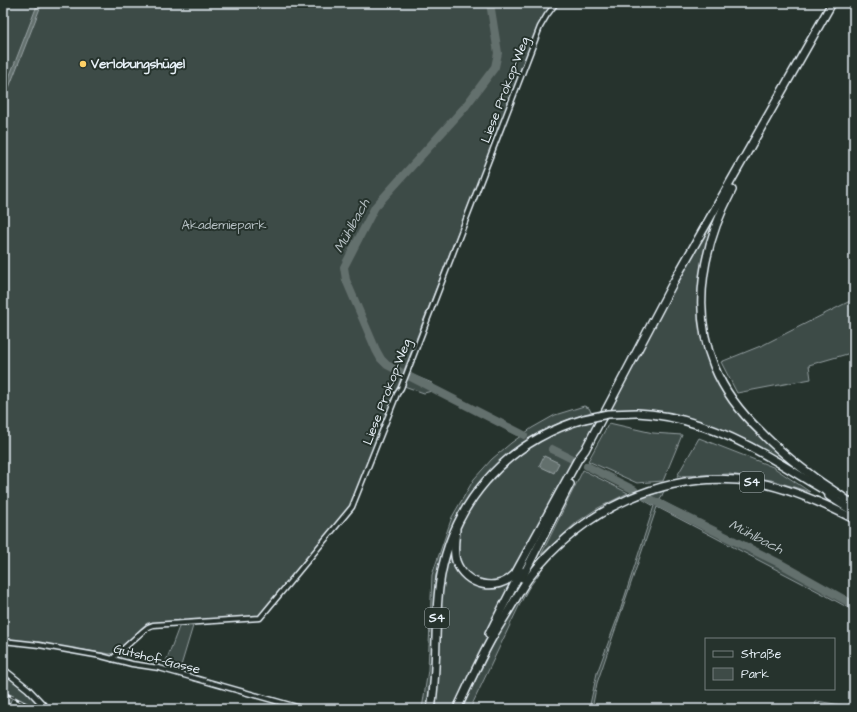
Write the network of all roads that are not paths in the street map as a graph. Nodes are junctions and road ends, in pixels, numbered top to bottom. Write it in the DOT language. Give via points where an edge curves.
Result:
graph roads {
  1 [pos="556,3"];
  2 [pos="832,3"];
  3 [pos="780,95"];
  4 [pos="585,450"];
  5 [pos="564,486"];
  6 [pos="825,491"];
  7 [pos="854,507"];
  8 [pos="854,512"];
  9 [pos="854,519"];
  10 [pos="456,530"];
  11 [pos="492,639"];
  12 [pos="3,641"];
  13 [pos="112,659"];
  14 [pos="3,669"];
  15 [pos="45,707"];
  16 [pos="304,709"];
  17 [pos="431,709"];
  18 [pos="452,709"];
  19 [pos="457,709"];
  1 -- 13 [label="street, Liese Prokop-Weg" via="540,27 352,507 262,617 148,627"];
  2 -- 3 [label="highway"];
  3 -- 4 [label="highway" via="673,283"];
  3 -- 7 [label="highway" via="717,220 703,274 702,317 714,366 726,390 742,412 787,456"];
  4 -- 5 [label="highway"];
  4 -- 11 [label="highway" via="582,461"];
  5 -- 10 [label="highway" via="518,570 504,582 485,585 472,581 463,573 455,555"];
  5 -- 18 [label="highway"];
  6 -- 7 [label="highway, S4"];
  6 -- 8 [label="highway"];
  6 -- 10 [label="highway, S4, bridge" via="725,434 679,418 614,413 561,426 538,437 507,459 475,494"];
  9 -- 11 [label="highway, S4" via="782,488 742,480 697,480 644,492 598,515 553,550 522,588"];
  10 -- 17 [label="highway, S4" via="445,556 439,588"];
  11 -- 19 [label="highway, S4"];
  12 -- 13 [label="street, Gutshof-Gasse"];
  13 -- 16 [label="street, Gutshof-Gasse" via="159,668"];
  14 -- 15 [label="street"];
}
